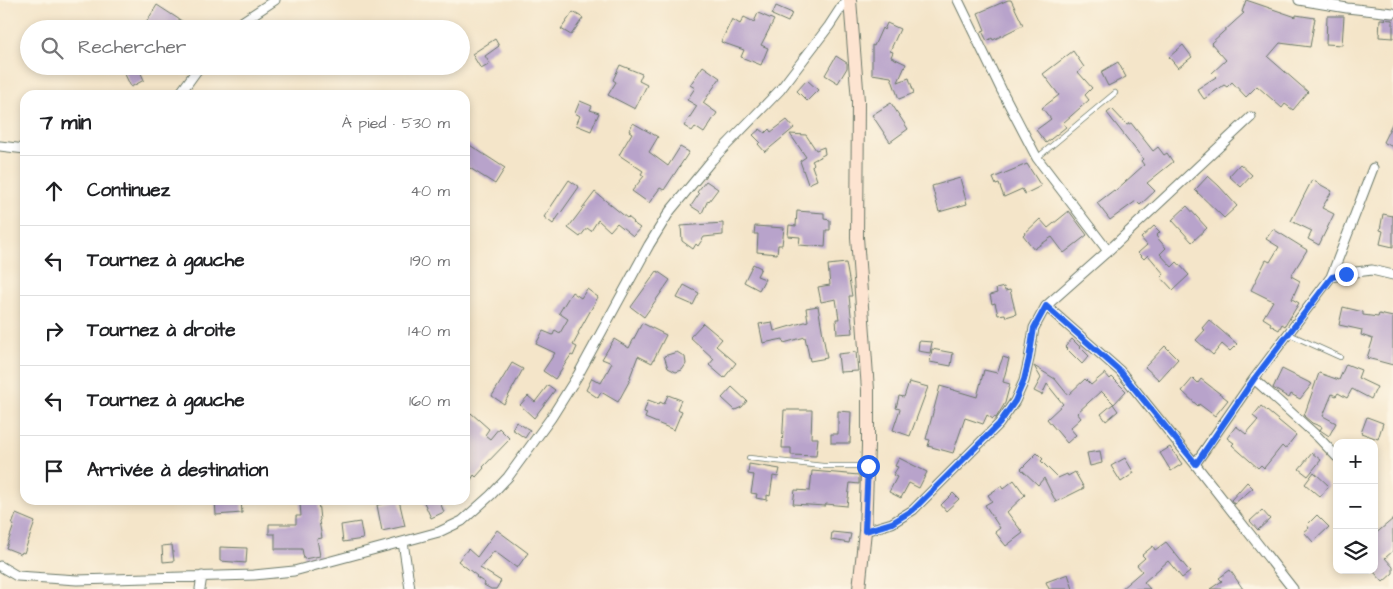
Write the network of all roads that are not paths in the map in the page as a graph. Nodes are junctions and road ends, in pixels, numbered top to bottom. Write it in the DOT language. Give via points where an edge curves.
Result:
graph roads {
  1 [pos="275,0"];
  2 [pos="846,0"];
  3 [pos="850,0"];
  4 [pos="958,0"];
  5 [pos="1299,0"];
  6 [pos="1393,13"];
  7 [pos="245,20"];
  8 [pos="193,75"];
  9 [pos="183,90"];
  10 [pos="1115,94"];
  11 [pos="1252,116"];
  12 [pos="0,146"];
  13 [pos="20,148"];
  14 [pos="1037,158"];
  15 [pos="1373,168"];
  16 [pos="1108,252"];
  17 [pos="1393,275"];
  18 [pos="1332,277"];
  19 [pos="1046,306"];
  20 [pos="1289,334"];
  21 [pos="1340,357"];
  22 [pos="1254,379"];
  23 [pos="1333,453"];
  24 [pos="749,458"];
  25 [pos="1196,464"];
  26 [pos="868,466"];
  27 [pos="865,531"];
  28 [pos="403,542"];
  29 [pos="0,566"];
  30 [pos="202,576"];
  31 [pos="200,589"];
  32 [pos="410,589"];
  33 [pos="860,589"];
  34 [pos="1292,589"];
  1 -- 7 [label="street"];
  2 -- 28 [label="street" via="780,90 712,160 670,211 578,375 508,477 462,521 439,532"];
  3 -- 26 [label="street" via="858,101 857,237 868,390"];
  4 -- 14 [label="street"];
  5 -- 6 [label="street"];
  8 -- 9 [label="street"];
  10 -- 14 [label="lane"];
  11 -- 16 [label="street"];
  12 -- 13 [label="street"];
  14 -- 16 [label="street"];
  15 -- 18 [label="street"];
  16 -- 19 [label="street"];
  17 -- 18 [label="street" via="1372,270"];
  18 -- 20 [label="street"];
  19 -- 25 [label="street" via="1120,371"];
  19 -- 27 [label="street" via="1034,328 1024,380 1015,401 999,424 913,510 892,523"];
  20 -- 21 [label="lane"];
  20 -- 22 [label="street"];
  22 -- 23 [label="street"];
  22 -- 25 [label="street"];
  24 -- 26 [label="lane" via="823,466"];
  25 -- 34 [label="street"];
  26 -- 27 [label="street"];
  27 -- 33 [label="street"];
  28 -- 30 [label="street" via="294,571"];
  28 -- 32 [label="street"];
  29 -- 30 [label="street" via="17,576 77,580"];
  30 -- 31 [label="street"];
}
